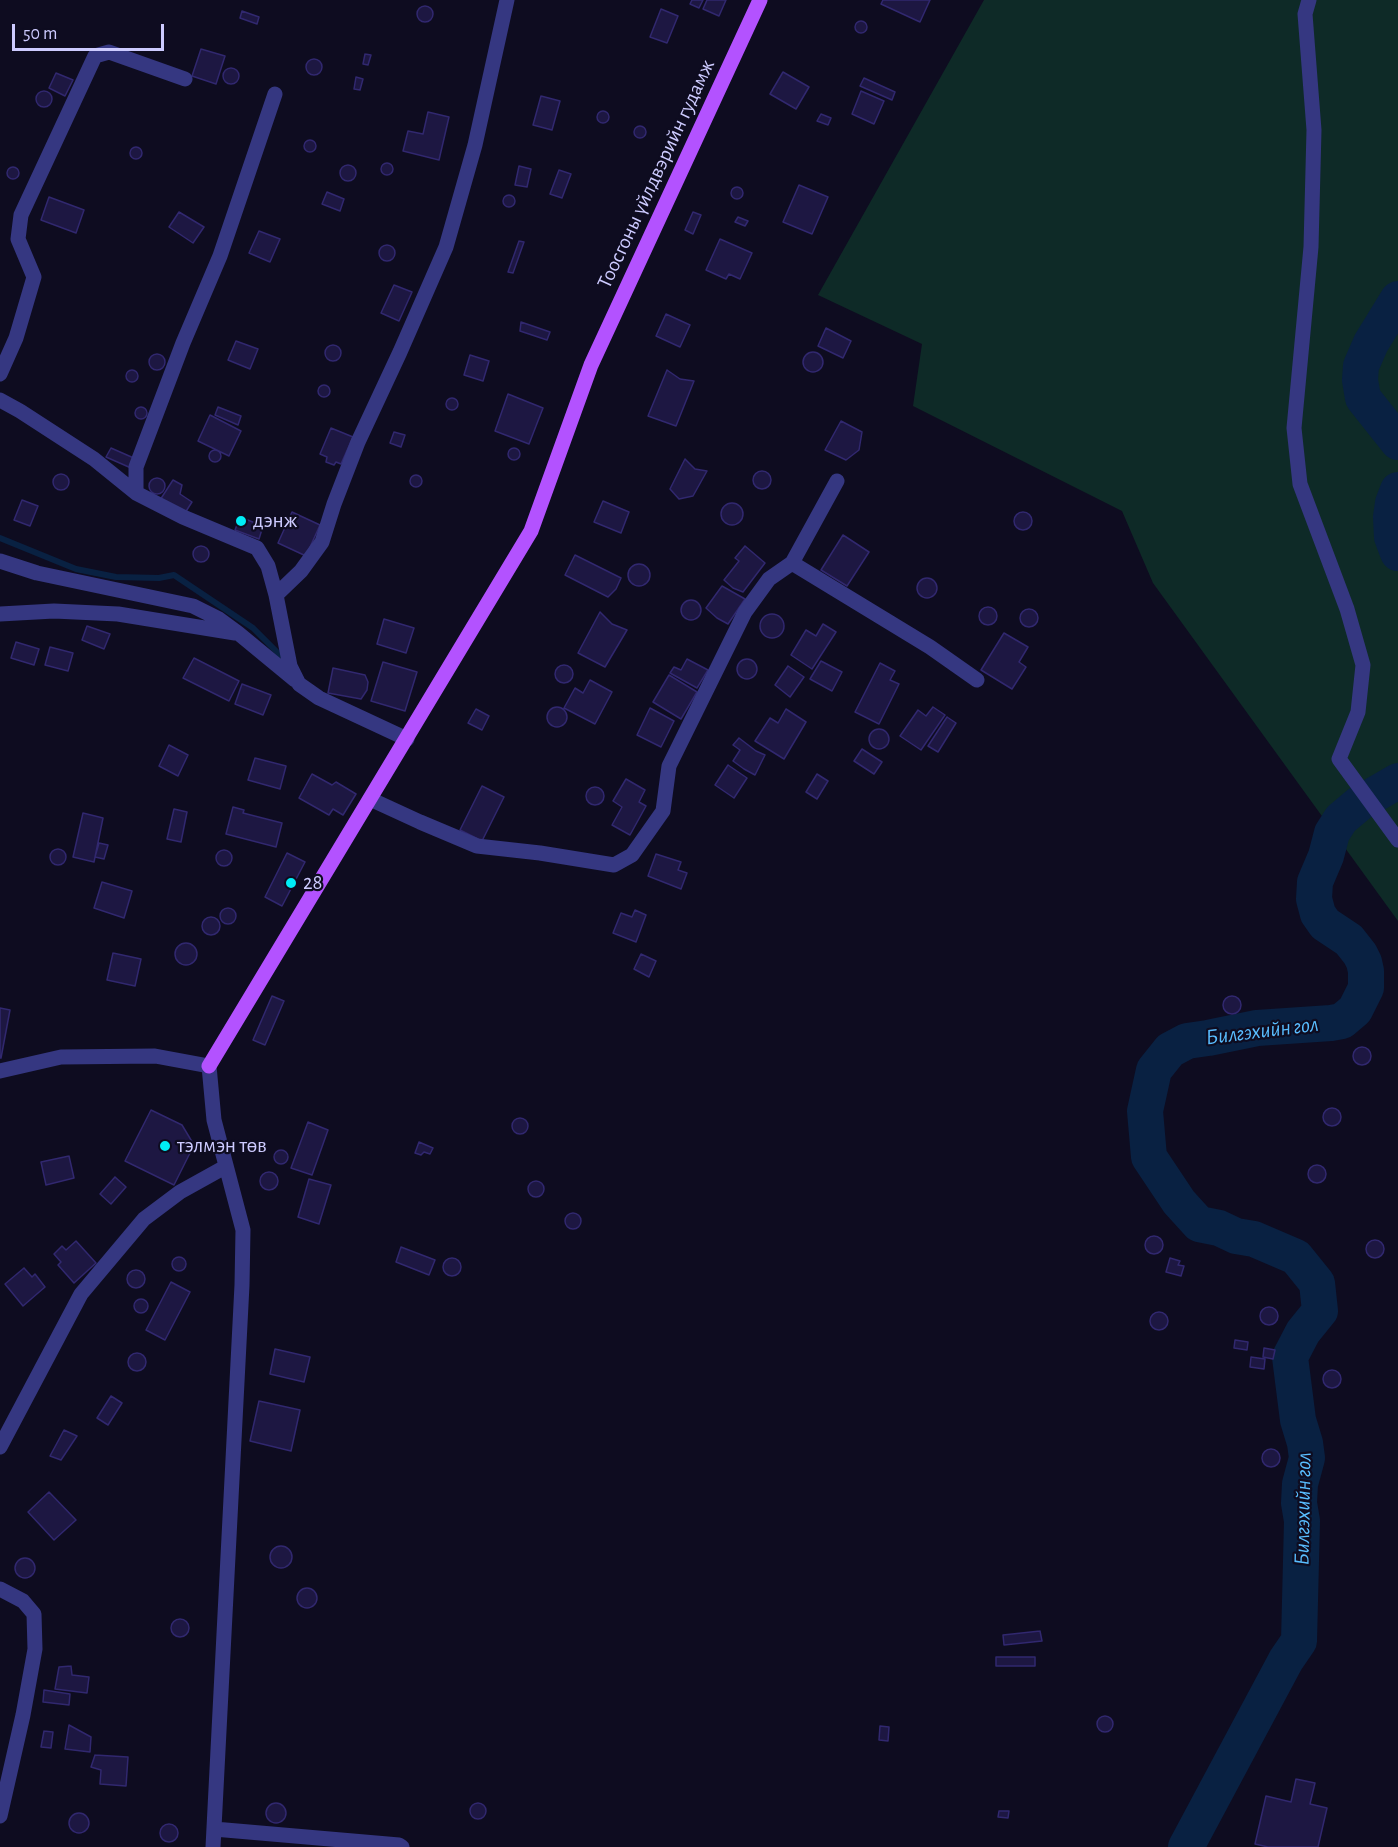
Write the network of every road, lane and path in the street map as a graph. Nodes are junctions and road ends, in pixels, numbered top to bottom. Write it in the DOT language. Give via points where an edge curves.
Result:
graph roads {
  1 [pos="507,0"];
  2 [pos="760,0"];
  3 [pos="1309,0"];
  4 [pos="184,79"];
  5 [pos="275,94"];
  6 [pos="0,374"];
  7 [pos="0,400"];
  8 [pos="837,480"];
  9 [pos="136,493"];
  10 [pos="0,561"];
  11 [pos="792,563"];
  12 [pos="276,595"];
  13 [pos="0,614"];
  14 [pos="238,633"];
  15 [pos="976,680"];
  16 [pos="299,684"];
  17 [pos="407,739"];
  18 [pos="370,799"];
  19 [pos="1398,840"];
  20 [pos="209,1065"];
  21 [pos="0,1071"];
  22 [pos="225,1167"];
  23 [pos="0,1447"];
  24 [pos="0,1589"];
  25 [pos="0,1816"];
  26 [pos="214,1829"];
  27 [pos="213,1847"];
  28 [pos="402,1847"];
  1 -- 12 [label="street" via="475,145 446,247 358,442 322,542 301,571"];
  2 -- 17 [label="main road, Тоосгоны үйлдвэрийн гудамж" via="591,365 531,531"];
  3 -- 19 [label="street" via="1305,14 1314,130 1311,247 1294,428 1300,484 1347,609 1363,666 1358,711 1339,759"];
  4 -- 6 [label="street" via="109,52 95,56 21,215 18,239 34,277 16,338"];
  5 -- 9 [label="street" via="220,256 136,467"];
  7 -- 9 [label="street" via="94,459"];
  8 -- 11 [label="street"];
  9 -- 12 [label="street" via="257,548 268,566"];
  10 -- 14 [label="street" via="37,573 193,606"];
  11 -- 15 [label="street" via="930,647"];
  11 -- 18 [label="street" via="769,579 744,612 669,766 663,812 632,855 614,865 477,846"];
  12 -- 16 [label="street" via="290,666"];
  13 -- 14 [label="street" via="118,614"];
  14 -- 16 [label="street"];
  16 -- 17 [label="street" via="319,698"];
  17 -- 18 [label="main road, Тоосгоны үйлдвэрийн гудамж"];
  18 -- 20 [label="main road, Тоосгоны үйлдвэрийн гудамж"];
  20 -- 21 [label="street" via="155,1056 61,1057"];
  20 -- 22 [label="street" via="214,1120"];
  22 -- 23 [label="street" via="180,1192 144,1220 81,1294"];
  22 -- 26 [label="street" via="243,1230"];
  24 -- 25 [label="street" via="23,1601 34,1614 35,1649"];
  26 -- 27 [label="street"];
  26 -- 28 [label="street"];
}
